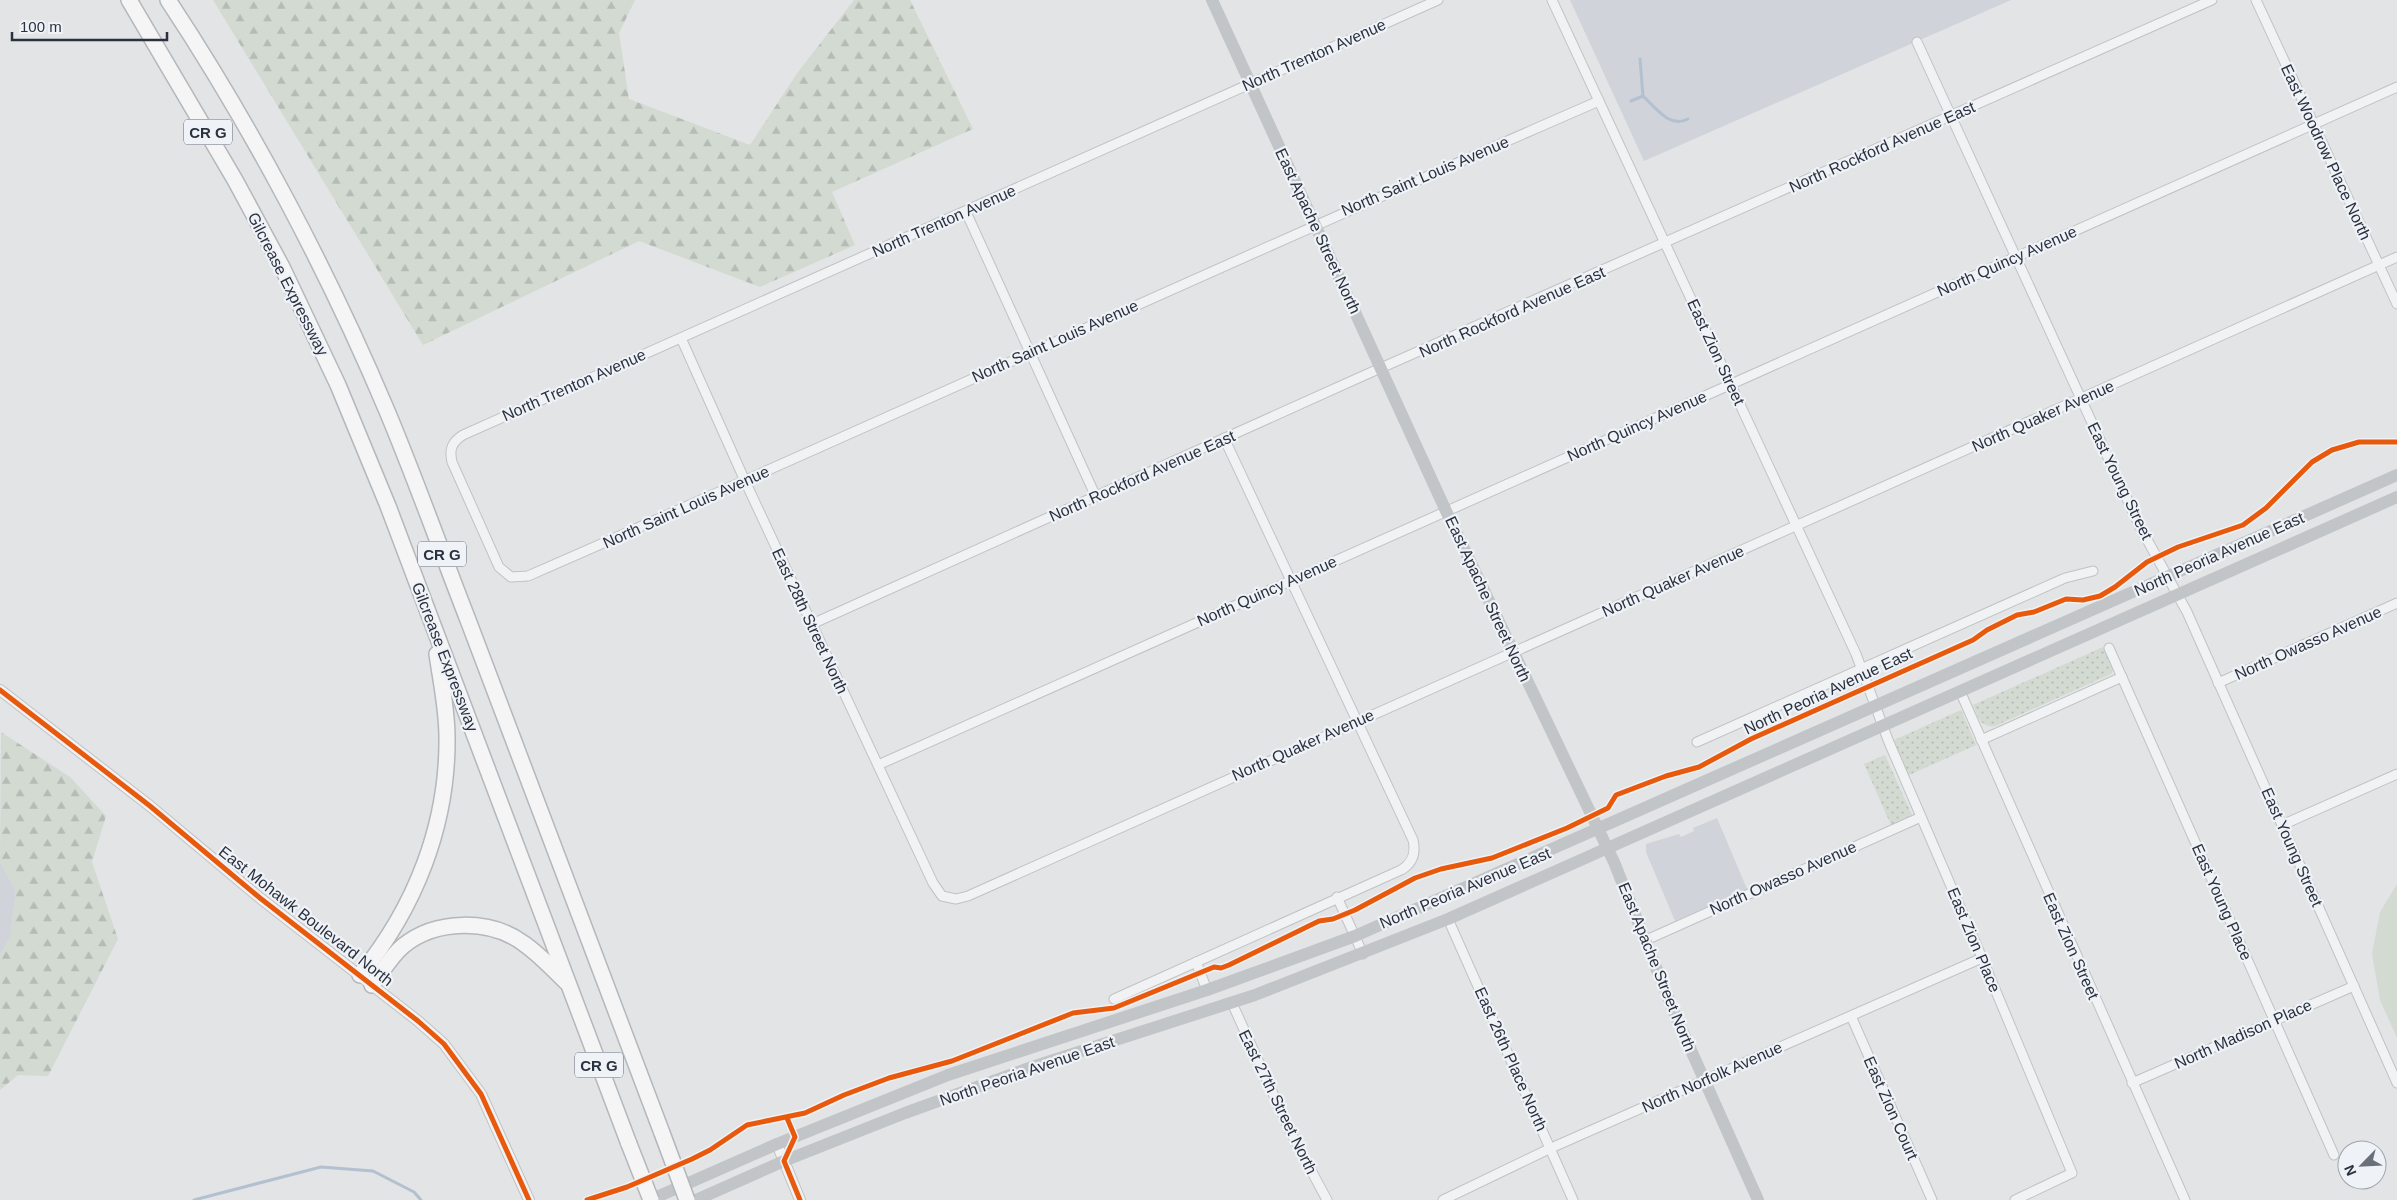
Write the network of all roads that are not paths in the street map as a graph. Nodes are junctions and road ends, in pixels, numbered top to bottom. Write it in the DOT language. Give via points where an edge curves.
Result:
graph roads {
  1 [pos="129,0"];
  2 [pos="168,0"];
  3 [pos="1212,0"];
  4 [pos="1438,0"];
  5 [pos="1552,0"];
  6 [pos="2212,0"];
  7 [pos="2256,0"];
  8 [pos="1917,42"];
  9 [pos="1250,83"];
  10 [pos="2397,87"];
  11 [pos="1599,101"];
  12 [pos="1951,116"];
  13 [pos="2313,123"];
  14 [pos="966,212"];
  15 [pos="1315,224"];
  16 [pos="1666,243"];
  17 [pos="2016,257"];
  18 [pos="2397,257"];
  19 [pos="2379,265"];
  20 [pos="2397,304"];
  21 [pos="681,338"];
  22 [pos="1030,352"];
  23 [pos="1381,369"];
  24 [pos="1731,385"];
  25 [pos="2081,399"];
  26 [pos="1224,438"];
  27 [pos="2397,475"];
  28 [pos="745,481"];
  29 [pos="1096,497"];
  30 [pos="2397,497"];
  31 [pos="1446,511"];
  32 [pos="1796,526"];
  33 [pos="2093,571"];
  34 [pos="511,577"];
  35 [pos="2168,577"];
  36 [pos="1292,580"];
  37 [pos="2177,594"];
  38 [pos="2397,603"];
  39 [pos="433,623"];
  40 [pos="812,624"];
  41 [pos="2109,648"];
  42 [pos="1514,652"];
  43 [pos="1861,668"];
  44 [pos="2122,677"];
  45 [pos="2218,682"];
  46 [pos="0,683"];
  47 [pos="0,690"];
  48 [pos="1960,691"];
  49 [pos="13,697"];
  50 [pos="1875,707"];
  51 [pos="1358,720"];
  52 [pos="1882,726"];
  53 [pos="1980,740"];
  54 [pos="1697,742"];
  55 [pos="878,765"];
  56 [pos="2397,774"];
  57 [pos="1921,817"];
  58 [pos="2282,825"];
  59 [pos="1597,831"];
  60 [pos="1606,848"];
  61 [pos="1337,897"];
  62 [pos="947,898"];
  63 [pos="1448,918"];
  64 [pos="1355,936"];
  65 [pos="1644,940"];
  66 [pos="1363,954"];
  67 [pos="1982,958"];
  68 [pos="1196,962"];
  69 [pos="360,975"];
  70 [pos="372,985"];
  71 [pos="2354,986"];
  72 [pos="570,987"];
  73 [pos="1207,990"];
  74 [pos="1114,999"];
  75 [pos="1232,1003"];
  76 [pos="1851,1016"];
  77 [pos="2274,1021"];
  78 [pos="1704,1081"];
  79 [pos="2132,1083"];
  80 [pos="2397,1083"];
  81 [pos="777,1144"];
  82 [pos="1551,1148"];
  83 [pos="2334,1156"];
  84 [pos="784,1161"];
  85 [pos="529,1200"];
  86 [pos="651,1200"];
  87 [pos="687,1200"];
  88 [pos="696,1200"];
  89 [pos="800,1200"];
  90 [pos="1327,1200"];
  91 [pos="1443,1200"];
  92 [pos="1573,1200"];
  93 [pos="1758,1200"];
  94 [pos="1932,1200"];
  95 [pos="2014,1200"];
  96 [pos="2184,1200"];
  1 -- 39 [label="highway, Gilcrease Expressway / CR G" via="235,180 306,317 364,446"];
  2 -- 87 [label="highway, CR G, bridge" via="290,208 342,310 387,412"];
  3 -- 9 [label="main road, East Apache Street North"];
  4 -- 9 [label="street, North Trenton Avenue"];
  5 -- 11 [label="street, East Zion Street"];
  6 -- 12 [label="street, North Rockford Avenue East"];
  7 -- 13 [label="street, East Woodrow Place North"];
  8 -- 12 [label="street, East Young Street"];
  9 -- 14 [label="street, North Trenton Avenue"];
  9 -- 15 [label="main road, East Apache Street North"];
  10 -- 13 [label="street, North Quincy Avenue"];
  11 -- 15 [label="street, North Saint Louis Avenue"];
  11 -- 16 [label="street, East Zion Street"];
  12 -- 16 [label="street, North Rockford Avenue East"];
  12 -- 17 [label="street, East Young Street"];
  13 -- 17 [label="street, North Quincy Avenue"];
  13 -- 19 [label="street, East Woodrow Place North"];
  14 -- 21 [label="street, North Trenton Avenue"];
  14 -- 22 [label="street"];
  15 -- 22 [label="street, North Saint Louis Avenue"];
  15 -- 23 [label="main road, East Apache Street North"];
  16 -- 23 [label="street, North Rockford Avenue East"];
  16 -- 24 [label="street, East Zion Street"];
  17 -- 24 [label="street, North Quincy Avenue"];
  17 -- 25 [label="street, East Young Street"];
  18 -- 19 [label="street, North Quaker Avenue"];
  19 -- 20 [label="street, East Woodrow Place North"];
  19 -- 25 [label="street, North Quaker Avenue"];
  21 -- 28 [label="street, East 28th Street North"];
  21 -- 34 [label="street, North Trenton Avenue" via="463,435 452,444 452,462 499,567"];
  22 -- 28 [label="street, North Saint Louis Avenue"];
  22 -- 29 [label="street"];
  23 -- 26 [label="street, North Rockford Avenue East"];
  23 -- 31 [label="main road, East Apache Street North"];
  24 -- 31 [label="street, North Quincy Avenue"];
  24 -- 32 [label="street, East Zion Street"];
  25 -- 32 [label="street, North Quaker Avenue"];
  25 -- 35 [label="street, East Young Street" via="2139,525"];
  26 -- 29 [label="street, North Rockford Avenue East"];
  26 -- 36 [label="street"];
  27 -- 35 [label="main road, North Peoria Avenue East"];
  28 -- 34 [label="street, North Saint Louis Avenue" via="528,576"];
  28 -- 40 [label="street, East 28th Street North"];
  29 -- 40 [label="street, North Rockford Avenue East"];
  30 -- 37 [label="main road, North Peoria Avenue East"];
  31 -- 36 [label="street, North Quincy Avenue"];
  31 -- 42 [label="main road, East Apache Street North"];
  32 -- 42 [label="street, North Quaker Avenue"];
  32 -- 43 [label="street, East Zion Street"];
  33 -- 43 [label="street, North Peoria Avenue East" via="2065,578"];
  35 -- 37 [label="street, East Young Street"];
  35 -- 50 [label="main road, North Peoria Avenue East"];
  36 -- 51 [label="street"];
  36 -- 55 [label="street, North Quincy Avenue"];
  37 -- 45 [label="street, East Young Street"];
  37 -- 48 [label="main road, North Peoria Avenue East"];
  38 -- 45 [label="street, North Owasso Avenue"];
  39 -- 69 [label="highway" via="447,737 439,817 419,879 401,917"];
  39 -- 72 [label="highway, Gilcrease Expressway / CR G"];
  40 -- 55 [label="street, East 28th Street North"];
  41 -- 44 [label="street, East Young Place"];
  42 -- 51 [label="street, North Quaker Avenue"];
  42 -- 59 [label="main road, East Apache Street North"];
  43 -- 50 [label="street, East Zion Street"];
  43 -- 54 [label="street, North Peoria Avenue East"];
  44 -- 53 [label="street"];
  44 -- 77 [label="street, East Young Place"];
  45 -- 58 [label="street, East Young Street"];
  46 -- 49 [label="street, East Mohawk Boulevard North"];
  47 -- 49 [label="street, East Mohawk Boulevard North"];
  48 -- 52 [label="main road, North Peoria Avenue East"];
  48 -- 53 [label="street, East Zion Street"];
  49 -- 69 [label="street, East Mohawk Boulevard North" via="267,904"];
  50 -- 52 [label="street, East Zion Place"];
  50 -- 59 [label="main road, North Peoria Avenue East"];
  51 -- 61 [label="street" via="1413,840 1414,856 1405,867"];
  51 -- 62 [label="street, North Quaker Avenue" via="968,896"];
  52 -- 57 [label="street, East Zion Place"];
  52 -- 60 [label="main road, North Peoria Avenue East"];
  53 -- 79 [label="street, East Zion Street"];
  55 -- 62 [label="street, East 28th Street North" via="933,883"];
  56 -- 58 [label="street"];
  57 -- 65 [label="street, North Owasso Avenue"];
  57 -- 67 [label="street, East Zion Place"];
  58 -- 71 [label="street, East Young Street"];
  59 -- 60 [label="main road, East Apache Street North"];
  59 -- 64 [label="main road, North Peoria Avenue East"];
  60 -- 63 [label="main road, North Peoria Avenue East"];
  60 -- 65 [label="main road, East Apache Street North" via="1624,884"];
  61 -- 64 [label="street"];
  61 -- 68 [label="street"];
  63 -- 66 [label="main road, North Peoria Avenue East"];
  63 -- 82 [label="street, East 26th Place North"];
  64 -- 66 [label="street"];
  64 -- 73 [label="main road, North Peoria Avenue East"];
  65 -- 78 [label="main road, East Apache Street North"];
  66 -- 75 [label="main road, North Peoria Avenue East"];
  67 -- 76 [label="street, North Norfolk Avenue"];
  67 -- 95 [label="street, East Zion Place" via="2072,1173"];
  68 -- 73 [label="street"];
  68 -- 74 [label="street"];
  69 -- 70 [label="street, East Mohawk Boulevard North"];
  70 -- 72 [label="highway" via="393,956 413,939 444,928 471,925 496,930 522,941"];
  70 -- 85 [label="street, East Mohawk Boulevard North" via="444,1044 467,1073 481,1094"];
  71 -- 77 [label="street, North Madison Place"];
  71 -- 80 [label="street, East Young Street"];
  72 -- 86 [label="highway, Gilcrease Expressway / CR G, bridge"];
  73 -- 81 [label="main road, North Peoria Avenue East" via="948,1076"];
  75 -- 84 [label="main road, North Peoria Avenue East" via="1032,1067"];
  75 -- 90 [label="street, East 27th Street North" via="1290,1131"];
  76 -- 78 [label="street, North Norfolk Avenue"];
  76 -- 94 [label="street, East Zion Court"];
  77 -- 79 [label="street, North Madison Place"];
  77 -- 83 [label="street, East Young Place"];
  78 -- 82 [label="street, North Norfolk Avenue"];
  78 -- 93 [label="main road, East Apache Street North"];
  79 -- 96 [label="street, East Zion Street"];
  81 -- 84 [label="street"];
  81 -- 86 [label="main road, North Peoria Avenue East"];
  82 -- 91 [label="street, North Norfolk Avenue"];
  82 -- 92 [label="street, East 26th Place North"];
  84 -- 88 [label="main road, North Peoria Avenue East"];
  84 -- 89 [label="street"];
}
